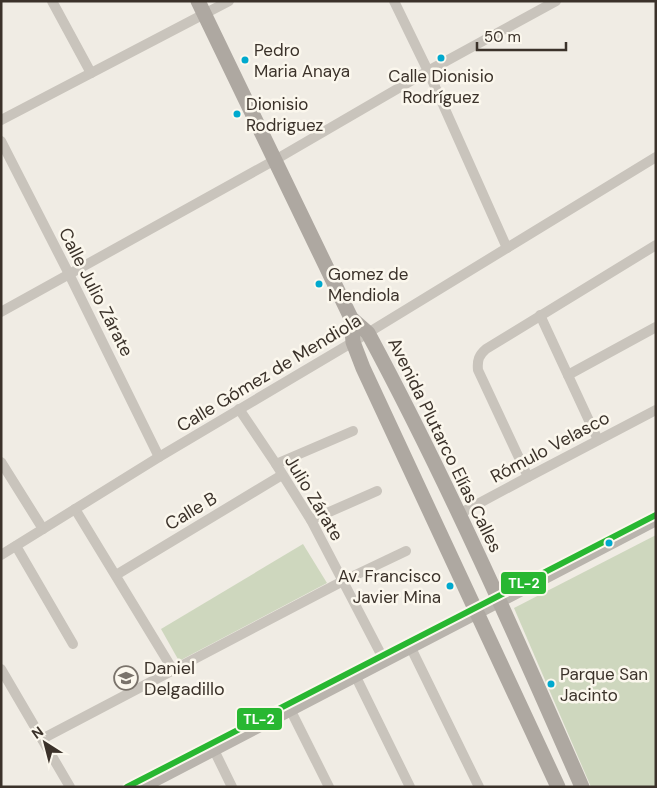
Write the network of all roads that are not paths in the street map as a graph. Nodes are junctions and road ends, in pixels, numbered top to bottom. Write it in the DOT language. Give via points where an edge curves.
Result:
graph roads {
  1 [pos="52,1"];
  2 [pos="229,1"];
  3 [pos="394,1"];
  4 [pos="556,1"];
  5 [pos="201,8"];
  6 [pos="428,71"];
  7 [pos="91,73"];
  8 [pos="1,120"];
  9 [pos="1,141"];
  10 [pos="656,157"];
  11 [pos="275,160"];
  12 [pos="656,245"];
  13 [pos="507,248"];
  14 [pos="69,274"];
  15 [pos="1,312"];
  16 [pos="540,315"];
  17 [pos="351,318"];
  18 [pos="656,326"];
  19 [pos="368,333"];
  20 [pos="353,342"];
  21 [pos="568,375"];
  22 [pos="239,409"];
  23 [pos="656,410"];
  24 [pos="353,431"];
  25 [pos="598,440"];
  26 [pos="160,457"];
  27 [pos="1,462"];
  28 [pos="276,464"];
  29 [pos="282,475"];
  30 [pos="528,477"];
  31 [pos="377,490"];
  32 [pos="75,509"];
  33 [pos="459,514"];
  34 [pos="656,519"];
  35 [pos="311,520"];
  36 [pos="43,529"];
  37 [pos="16,546"];
  38 [pos="406,551"];
  39 [pos="1,555"];
  40 [pos="116,575"];
  41 [pos="342,581"];
  42 [pos="500,600"];
  43 [pos="477,612"];
  44 [pos="73,644"];
  45 [pos="410,646"];
  46 [pos="384,660"];
  47 [pos="1,669"];
  48 [pos="174,670"];
  49 [pos="354,675"];
  50 [pos="290,709"];
  51 [pos="42,739"];
  52 [pos="213,748"];
  53 [pos="70,787"];
  54 [pos="140,787"];
  55 [pos="232,787"];
  56 [pos="329,787"];
  57 [pos="410,787"];
  58 [pos="479,787"];
  59 [pos="558,787"];
  60 [pos="582,787"];
  1 -- 7 [label="street"];
  2 -- 5 [label="street"];
  3 -- 6 [label="street"];
  4 -- 6 [label="street"];
  5 -- 7 [label="street"];
  5 -- 11 [label="main road, Avenida Plutarco Elías Calles"];
  6 -- 11 [label="street"];
  6 -- 13 [label="street"];
  7 -- 8 [label="street"];
  9 -- 14 [label="street, Calle Julio Zárate"];
  10 -- 13 [label="street, Calle Gómez de Mendiola"];
  11 -- 14 [label="street"];
  11 -- 17 [label="main road, Avenida Plutarco Elías Calles"];
  12 -- 16 [label="street"];
  13 -- 19 [label="street, Calle Gómez de Mendiola"];
  14 -- 15 [label="street"];
  14 -- 26 [label="street, Calle Julio Zárate"];
  16 -- 21 [label="street"];
  16 -- 30 [label="street" via="486,349 478,358 478,370"];
  17 -- 19 [label="main road, Avenida Plutarco Elías Calles"];
  17 -- 20 [label="main road, Avenida Plutarco Elías Calles"];
  18 -- 21 [label="street"];
  19 -- 20 [label="street, Calle Gómez de Mendiola"];
  19 -- 33 [label="main road, Avenida Plutarco Elías Calles"];
  20 -- 22 [label="street, Calle Gómez de Mendiola"];
  20 -- 43 [label="main road, Avenida Plutarco Elías Calles"];
  21 -- 25 [label="street"];
  22 -- 26 [label="street, Calle Gómez de Mendiola"];
  22 -- 28 [label="street, Julio Zárate"];
  23 -- 25 [label="street, Rómulo Velasco"];
  24 -- 28 [label="street"];
  25 -- 30 [label="street, Rómulo Velasco"];
  26 -- 32 [label="street, Calle Gómez de Mendiola"];
  27 -- 36 [label="street"];
  28 -- 29 [label="street, Julio Zárate"];
  29 -- 35 [label="street, Julio Zárate"];
  29 -- 40 [label="street, Calle B"];
  30 -- 33 [label="street, Rómulo Velasco"];
  31 -- 35 [label="street"];
  32 -- 36 [label="street, Calle Gómez de Mendiola"];
  32 -- 40 [label="street"];
  33 -- 42 [label="main road, Avenida Plutarco Elías Calles"];
  34 -- 42 [label="main road"];
  35 -- 41 [label="street, Julio Zárate"];
  36 -- 37 [label="street, Calle Gómez de Mendiola"];
  37 -- 39 [label="street, Calle Gómez de Mendiola"];
  37 -- 44 [label="street"];
  38 -- 41 [label="street"];
  40 -- 48 [label="street"];
  41 -- 46 [label="street, Julio Zárate"];
  41 -- 48 [label="street"];
  42 -- 43 [label="main road"];
  42 -- 60 [label="main road, Avenida Plutarco Elías Calles"];
  43 -- 45 [label="main road"];
  43 -- 59 [label="main road, Avenida Plutarco Elías Calles"];
  45 -- 46 [label="main road"];
  45 -- 58 [label="street"];
  46 -- 49 [label="main road"];
  47 -- 51 [label="street"];
  48 -- 51 [label="street"];
  49 -- 50 [label="main road"];
  49 -- 57 [label="street"];
  50 -- 52 [label="main road"];
  50 -- 56 [label="street"];
  51 -- 53 [label="street"];
  52 -- 54 [label="main road"];
  52 -- 55 [label="street"];
}
